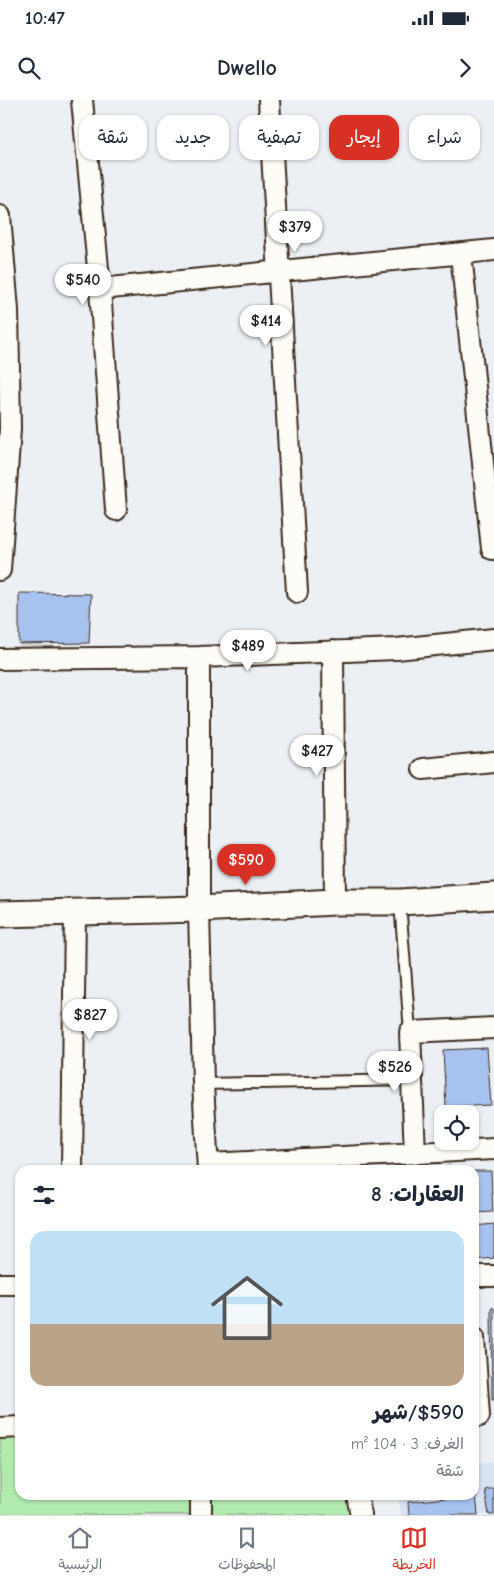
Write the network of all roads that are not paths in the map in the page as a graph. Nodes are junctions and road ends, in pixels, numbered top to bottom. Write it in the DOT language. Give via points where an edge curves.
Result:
graph roads {
  1 [pos="82,100"];
  2 [pos="269,100"];
  3 [pos="0,216"];
  4 [pos="494,250"];
  5 [pos="461,254"];
  6 [pos="279,272"];
  7 [pos="100,289"];
  8 [pos="4,310"];
  9 [pos="5,429"];
  10 [pos="488,447"];
  11 [pos="116,510"];
  12 [pos="492,549"];
  13 [pos="0,570"];
  14 [pos="298,592"];
  15 [pos="494,640"];
  16 [pos="333,651"];
  17 [pos="199,657"];
  18 [pos="0,659"];
  19 [pos="494,762"];
  20 [pos="423,769"];
  21 [pos="494,896"];
  22 [pos="335,902"];
  23 [pos="400,902"];
  24 [pos="199,908"];
  25 [pos="75,911"];
  26 [pos="0,914"];
  27 [pos="494,1028"];
  28 [pos="410,1032"];
  29 [pos="412,1080"];
  30 [pos="203,1084"];
  31 [pos="494,1149"];
  32 [pos="414,1154"];
  33 [pos="341,1164"];
  34 [pos="72,1165"];
  35 [pos="208,1165"];
  36 [pos="297,1165"];
  37 [pos="479,1276"];
  38 [pos="494,1276"];
  39 [pos="0,1284"];
  40 [pos="15,1284"];
  41 [pos="479,1387"];
  42 [pos="482,1416"];
  43 [pos="15,1427"];
  44 [pos="0,1428"];
  45 [pos="201,1500"];
  46 [pos="357,1500"];
  47 [pos="201,1515"];
  48 [pos="361,1515"];
  1 -- 7 [label="street"];
  2 -- 6 [label="street"];
  3 -- 8 [label="street"];
  4 -- 5 [label="street"];
  5 -- 6 [label="street"];
  5 -- 10 [label="street"];
  6 -- 7 [label="street"];
  6 -- 14 [label="street"];
  7 -- 11 [label="street"];
  8 -- 9 [label="street"];
  9 -- 13 [label="street"];
  10 -- 12 [label="street"];
  15 -- 16 [label="street"];
  16 -- 17 [label="street"];
  16 -- 22 [label="street"];
  17 -- 18 [label="street"];
  17 -- 24 [label="street"];
  19 -- 20 [label="street"];
  21 -- 23 [label="street"];
  22 -- 23 [label="street"];
  22 -- 24 [label="street"];
  23 -- 28 [label="lane"];
  24 -- 25 [label="street"];
  24 -- 30 [label="street"];
  25 -- 26 [label="street"];
  25 -- 34 [label="street"];
  27 -- 28 [label="street"];
  28 -- 29 [label="street"];
  29 -- 30 [label="lane"];
  29 -- 32 [label="street"];
  30 -- 35 [label="street"];
  31 -- 32 [label="street"];
  32 -- 33 [label="street"];
  33 -- 36 [label="street"];
  37 -- 38 [label="street"];
  39 -- 40 [label="street"];
  41 -- 42 [label="street"];
  43 -- 44 [label="street"];
  45 -- 47 [label="street"];
  46 -- 48 [label="street"];
}
